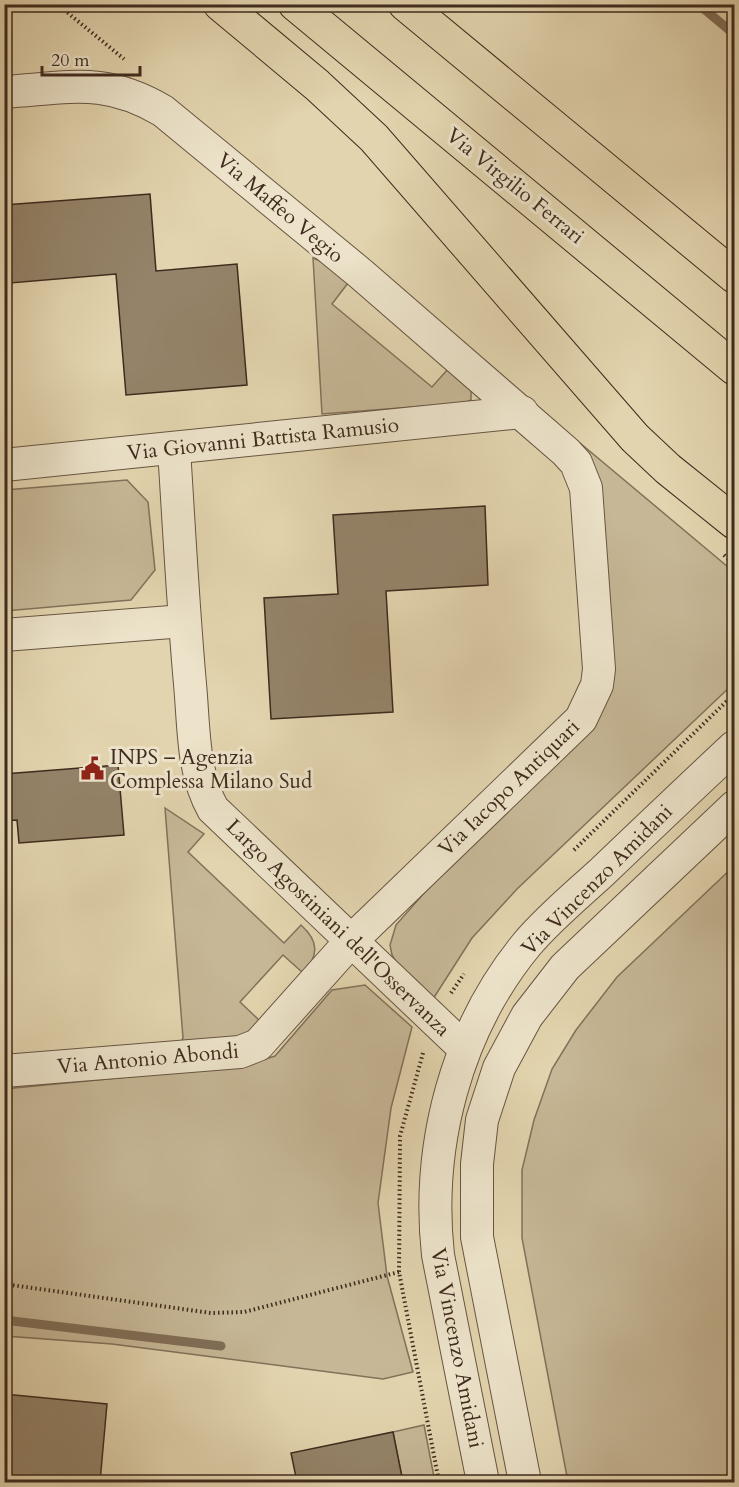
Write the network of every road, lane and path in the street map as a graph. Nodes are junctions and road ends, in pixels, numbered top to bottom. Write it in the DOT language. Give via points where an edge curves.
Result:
graph roads {
  1 [pos="220,4"];
  2 [pos="294,4"];
  3 [pos="405,4"];
  4 [pos="4,93"];
  5 [pos="735,276"];
  6 [pos="735,368"];
  7 [pos="522,412"];
  8 [pos="174,449"];
  9 [pos="4,465"];
  10 [pos="735,522"];
  11 [pos="184,621"];
  12 [pos="4,635"];
  13 [pos="735,747"];
  14 [pos="735,807"];
  15 [pos="351,941"];
  16 [pos="465,1049"];
  17 [pos="4,1071"];
  18 [pos="399,1272"];
  19 [pos="4,1284"];
  20 [pos="483,1482"];
  21 [pos="525,1482"];
  1 -- 10 [label="main road" via="374,138 635,438"];
  2 -- 6 [label="main road, Via Virgilio Ferrari"];
  3 -- 5 [label="main road"];
  4 -- 7 [label="street, Via Maffeo Vegio" via="107,87 163,111"];
  7 -- 8 [label="street, Via Giovanni Battista Ramusio"];
  7 -- 15 [label="street, Via Iacopo Antiquari" via="576,464 586,488 599,656 597,685 581,719"];
  8 -- 9 [label="street, Via Giovanni Battista Ramusio"];
  8 -- 11 [label="street, Largo Agostiniani dell'Osservanza"];
  11 -- 12 [label="street"];
  11 -- 15 [label="street, Largo Agostiniani dell'Osservanza" via="203,791 213,809"];
  13 -- 16 [label="street, Via Vincenzo Amidani" via="526,946 495,991"];
  14 -- 21 [label="street, Via Vincenzo Amidani" via="565,967 527,1016 499,1068 482,1120 477,1164 477,1237"];
  15 -- 16 [label="street, Largo Agostiniani dell'Osservanza"];
  15 -- 17 [label="street, Via Antonio Abondi" via="266,1039 249,1049"];
  16 -- 20 [label="street, Via Vincenzo Amidani" via="440,1140 435,1225"];
  18 -- 19 [label="path" via="244,1312 211,1312"];
}
